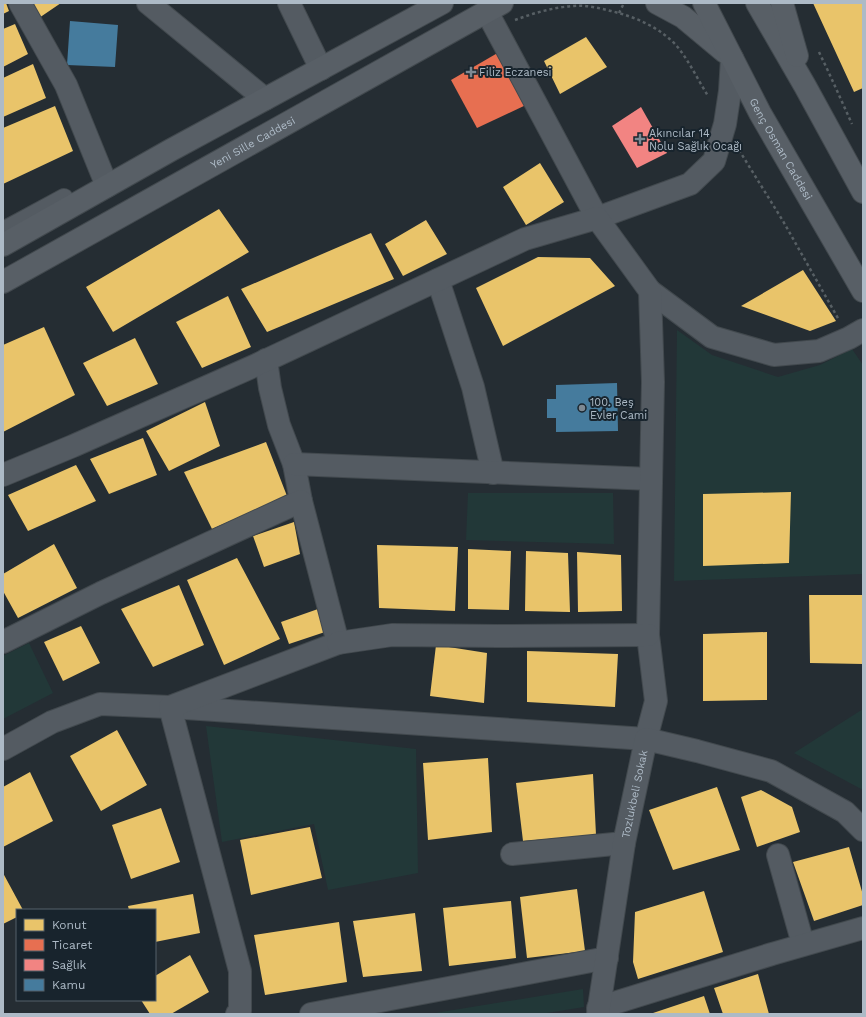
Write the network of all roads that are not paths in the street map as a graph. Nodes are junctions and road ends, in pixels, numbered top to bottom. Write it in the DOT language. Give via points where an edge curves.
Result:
graph roads {
  1 [pos="20,3"];
  2 [pos="148,3"];
  3 [pos="290,3"];
  4 [pos="442,3"];
  5 [pos="656,3"];
  6 [pos="704,3"];
  7 [pos="757,3"];
  8 [pos="782,3"];
  9 [pos="495,14"];
  10 [pos="732,58"];
  11 [pos="321,69"];
  12 [pos="805,86"];
  13 [pos="265,99"];
  14 [pos="244,101"];
  15 [pos="105,180"];
  16 [pos="863,192"];
  17 [pos="598,218"];
  18 [pos="3,231"];
  19 [pos="3,245"];
  20 [pos="438,280"];
  21 [pos="3,282"];
  22 [pos="650,291"];
  23 [pos="863,291"];
  24 [pos="856,334"];
  25 [pos="266,360"];
  26 [pos="294,464"];
  27 [pos="493,472"];
  28 [pos="3,475"];
  29 [pos="652,478"];
  30 [pos="301,501"];
  31 [pos="648,635"];
  32 [pos="3,642"];
  33 [pos="338,643"];
  34 [pos="170,707"];
  35 [pos="646,739"];
  36 [pos="3,749"];
  37 [pos="863,830"];
  38 [pos="624,843"];
  39 [pos="512,854"];
  40 [pos="778,856"];
  41 [pos="863,928"];
  42 [pos="803,944"];
  43 [pos="607,958"];
  44 [pos="598,1011"];
  45 [pos="241,1013"];
  46 [pos="311,1014"];
  1 -- 15 [label="street" via="66,86"];
  2 -- 13 [label="street"];
  3 -- 11 [label="street"];
  4 -- 11 [label="main road"];
  5 -- 10 [label="main road" via="683,18"];
  6 -- 10 [label="main road, Genç Osman Caddesi"];
  7 -- 12 [label="main road"];
  8 -- 12 [label="main road"];
  9 -- 17 [label="street"];
  9 -- 21 [label="main road, Yeni Sille Caddesi"];
  10 -- 17 [label="street" via="725,124 714,161 690,184"];
  10 -- 23 [label="main road, Genç Osman Caddesi" via="760,113"];
  11 -- 13 [label="main road"];
  12 -- 16 [label="main road"];
  13 -- 15 [label="main road"];
  14 -- 15 [label="street"];
  15 -- 18 [label="street"];
  15 -- 19 [label="main road"];
  17 -- 20 [label="street" via="525,239"];
  17 -- 22 [label="street"];
  20 -- 25 [label="street"];
  20 -- 27 [label="street" via="473,387"];
  22 -- 24 [label="street" via="712,337 774,355 819,351"];
  22 -- 29 [label="street" via="653,382"];
  25 -- 26 [label="street" via="279,425"];
  25 -- 28 [label="street"];
  26 -- 27 [label="street"];
  26 -- 30 [label="street"];
  27 -- 29 [label="street"];
  29 -- 31 [label="street"];
  30 -- 32 [label="street" via="101,593"];
  30 -- 33 [label="street"];
  31 -- 33 [label="street" via="392,635"];
  31 -- 35 [label="street" via="656,701"];
  33 -- 34 [label="street"];
  34 -- 35 [label="street"];
  34 -- 36 [label="street" via="100,704 52,722"];
  34 -- 45 [label="street" via="240,971"];
  35 -- 37 [label="street, Tozlukbeli Sokak" via="771,772 845,812"];
  35 -- 38 [label="street, Tozlukbeli Sokak"];
  38 -- 39 [label="street"];
  38 -- 43 [label="street, Tozlukbeli Sokak"];
  40 -- 42 [label="street"];
  41 -- 42 [label="street"];
  42 -- 44 [label="street"];
  43 -- 44 [label="street, Tozlukbeli Sokak"];
  43 -- 46 [label="street"];
}
